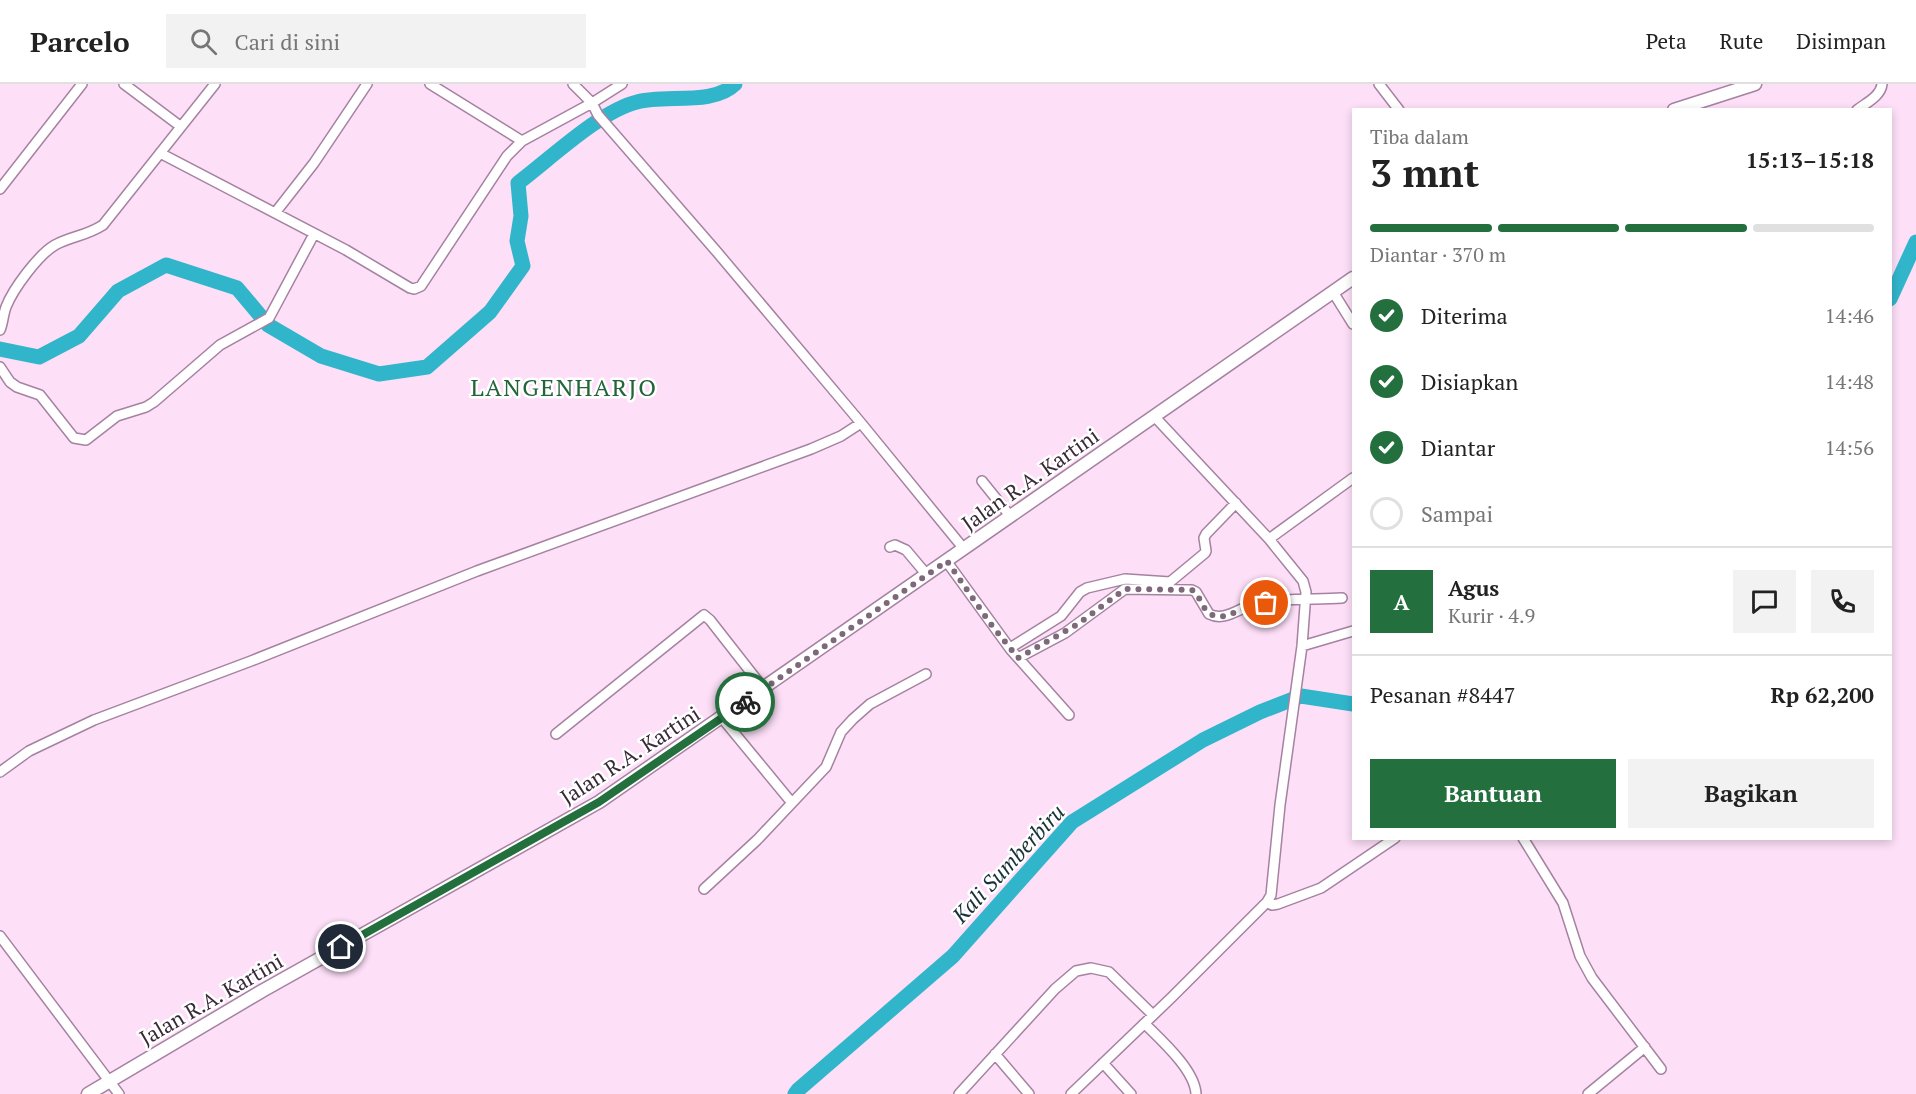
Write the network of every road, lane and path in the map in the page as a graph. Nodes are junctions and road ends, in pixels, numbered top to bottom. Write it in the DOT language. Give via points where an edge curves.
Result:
graph roads {
  1 [pos="82,84"];
  2 [pos="124,84"];
  3 [pos="215,84"];
  4 [pos="367,84"];
  5 [pos="430,84"];
  6 [pos="573,84"];
  7 [pos="622,84"];
  8 [pos="1377,84"];
  9 [pos="1755,84"];
  10 [pos="1882,84"];
  11 [pos="592,103"];
  12 [pos="1395,108"];
  13 [pos="1680,108"];
  14 [pos="1860,108"];
  15 [pos="180,126"];
  16 [pos="522,141"];
  17 [pos="160,153"];
  18 [pos="0,189"];
  19 [pos="275,213"];
  20 [pos="314,234"];
  21 [pos="1352,279"];
  22 [pos="1333,292"];
  23 [pos="1352,322"];
  24 [pos="0,330"];
  25 [pos="0,367"];
  26 [pos="1154,416"];
  27 [pos="861,423"];
  28 [pos="1352,479"];
  29 [pos="982,482"];
  30 [pos="1236,503"];
  31 [pos="1011,517"];
  32 [pos="1269,539"];
  33 [pos="890,547"];
  34 [pos="964,549"];
  35 [pos="947,561"];
  36 [pos="927,575"];
  37 [pos="1125,584"];
  38 [pos="1305,597"];
  39 [pos="1342,598"];
  40 [pos="1352,631"];
  41 [pos="1302,646"];
  42 [pos="1014,653"];
  43 [pos="926,674"];
  44 [pos="764,689"];
  45 [pos="1069,715"];
  46 [pos="722,718"];
  47 [pos="556,734"];
  48 [pos="0,772"];
  49 [pos="792,803"];
  50 [pos="1392,840"];
  51 [pos="1524,840"];
  52 [pos="704,889"];
  53 [pos="1267,902"];
  54 [pos="0,936"];
  55 [pos="1153,1015"];
  56 [pos="1145,1024"];
  57 [pos="1644,1048"];
  58 [pos="995,1054"];
  59 [pos="1102,1064"];
  60 [pos="1661,1069"];
  61 [pos="111,1082"];
  62 [pos="88,1094"];
  63 [pos="119,1094"];
  64 [pos="959,1094"];
  65 [pos="1029,1094"];
  66 [pos="1071,1094"];
  67 [pos="1131,1094"];
  68 [pos="1196,1094"];
  69 [pos="1588,1094"];
  1 -- 18 [label="street"];
  2 -- 15 [label="street"];
  3 -- 15 [label="street"];
  4 -- 19 [label="street"];
  5 -- 16 [label="street"];
  6 -- 11 [label="street"];
  7 -- 11 [label="street"];
  8 -- 12 [label="street"];
  9 -- 13 [label="main road"];
  10 -- 14 [label="street" via="1881,91"];
  11 -- 16 [label="street"];
  11 -- 27 [label="street" via="604,124"];
  15 -- 17 [label="street"];
  16 -- 20 [label="street" via="507,156 418,288 410,288"];
  17 -- 19 [label="street"];
  17 -- 24 [label="street" via="103,225 46,252 11,297"];
  19 -- 20 [label="street"];
  20 -- 25 [label="street" via="265,320 220,345 154,402 117,416 86,440 74,438 40,395 17,387"];
  21 -- 22 [label="main road, Jalan R.A. Kartini"];
  22 -- 23 [label="street"];
  22 -- 26 [label="main road, Jalan R.A. Kartini"];
  26 -- 30 [label="street"];
  26 -- 31 [label="main road, Jalan R.A. Kartini"];
  27 -- 34 [label="street"];
  27 -- 48 [label="street" via="811,449 477,571 93,720 29,751"];
  28 -- 32 [label="street"];
  29 -- 31 [label="street"];
  30 -- 32 [label="street"];
  30 -- 37 [label="street" via="1206,534 1205,553 1170,582"];
  31 -- 34 [label="main road, Jalan R.A. Kartini"];
  32 -- 38 [label="street" via="1303,580"];
  33 -- 36 [label="street" via="895,544 906,550"];
  34 -- 35 [label="main road, Jalan R.A. Kartini"];
  35 -- 36 [label="main road, Jalan R.A. Kartini"];
  35 -- 42 [label="street"];
  36 -- 44 [label="main road, Jalan R.A. Kartini"];
  37 -- 38 [label="street" via="1192,590 1209,614 1221,617 1249,606"];
  37 -- 42 [label="street" via="1078,624"];
  37 -- 42 [label="street" via="1080,592 1061,616"];
  38 -- 39 [label="street"];
  38 -- 41 [label="street"];
  40 -- 41 [label="street"];
  41 -- 53 [label="street" via="1271,895"];
  42 -- 45 [label="street"];
  43 -- 49 [label="street" via="853,719 841,732 826,767"];
  44 -- 46 [label="main road, Jalan R.A. Kartini"];
  44 -- 47 [label="street" via="704,615"];
  46 -- 49 [label="street"];
  46 -- 61 [label="main road, Jalan R.A. Kartini" via="599,802"];
  49 -- 52 [label="street"];
  50 -- 53 [label="street" via="1321,888 1278,904"];
  51 -- 57 [label="street" via="1563,903 1580,956 1592,978"];
  53 -- 55 [label="street"];
  54 -- 61 [label="street"];
  55 -- 56 [label="street"];
  55 -- 58 [label="street" via="1109,972 1081,969 1068,976"];
  56 -- 59 [label="street"];
  56 -- 68 [label="street" via="1182,1064"];
  57 -- 60 [label="street"];
  57 -- 69 [label="street"];
  58 -- 64 [label="street"];
  58 -- 65 [label="street"];
  59 -- 66 [label="street"];
  59 -- 67 [label="street"];
  61 -- 62 [label="main road, Jalan R.A. Kartini"];
  61 -- 63 [label="street"];
}
